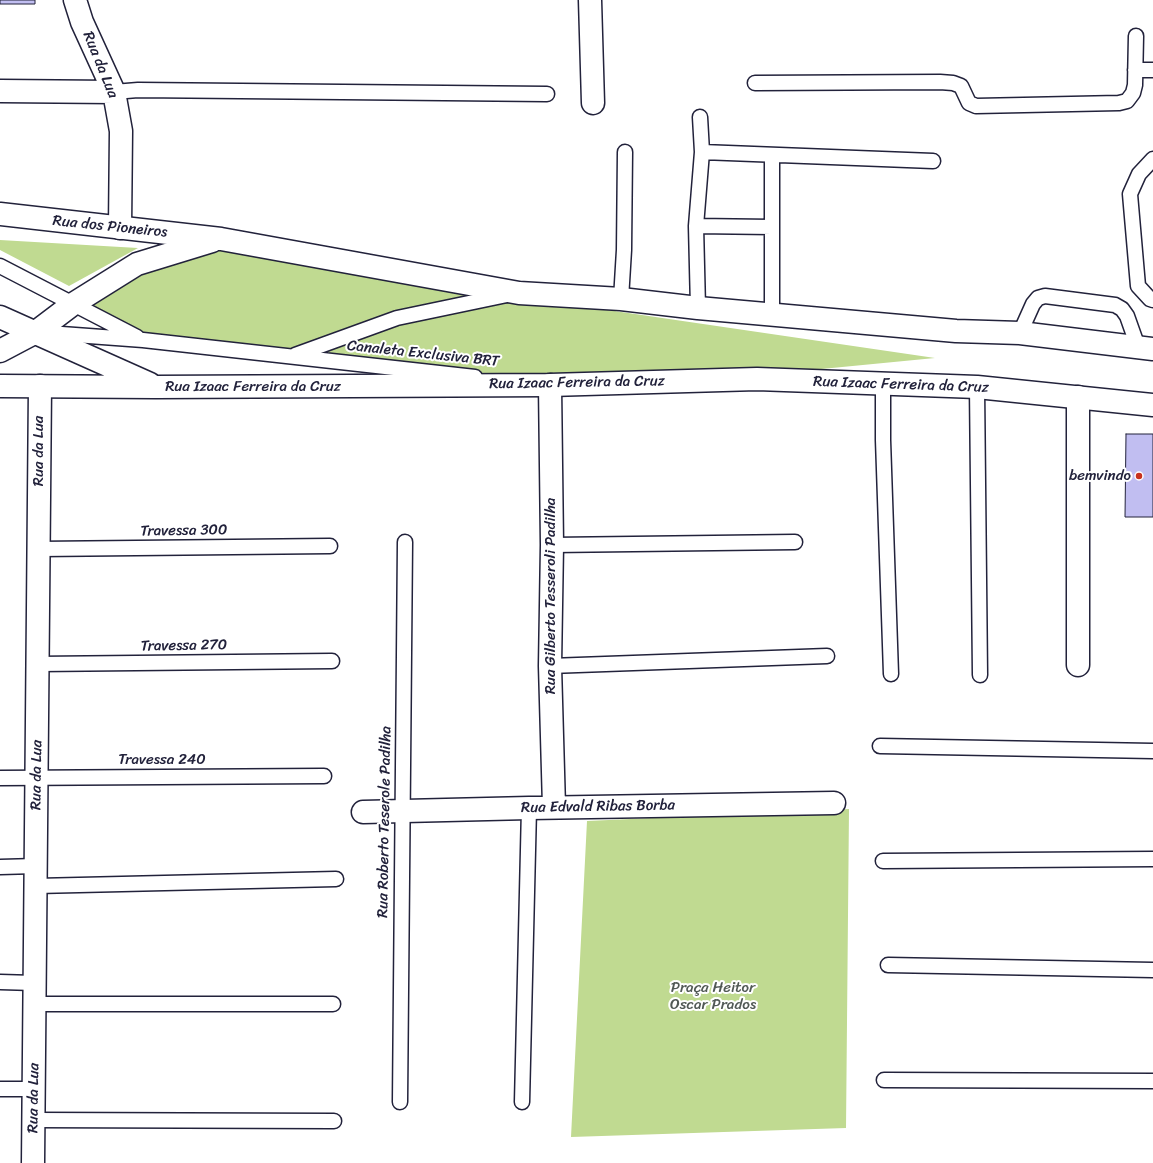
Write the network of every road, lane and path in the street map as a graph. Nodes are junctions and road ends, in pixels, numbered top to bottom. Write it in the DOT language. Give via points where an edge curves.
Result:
graph roads {
  1 [pos="75,0"];
  2 [pos="590,0"];
  3 [pos="1136,36"];
  4 [pos="1136,70"];
  5 [pos="1153,70"];
  6 [pos="755,83"];
  7 [pos="0,91"];
  8 [pos="114,92"];
  9 [pos="547,94"];
  10 [pos="593,103"];
  11 [pos="700,117"];
  12 [pos="625,152"];
  13 [pos="702,152"];
  14 [pos="772,155"];
  15 [pos="1153,159"];
  16 [pos="933,161"];
  17 [pos="0,214"];
  18 [pos="696,226"];
  19 [pos="772,227"];
  20 [pos="120,228"];
  21 [pos="221,239"];
  22 [pos="0,266"];
  23 [pos="519,293"];
  24 [pos="621,299"];
  25 [pos="1153,300"];
  26 [pos="73,304"];
  27 [pos="698,308"];
  28 [pos="772,315"];
  29 [pos="0,317"];
  30 [pos="36,332"];
  31 [pos="1020,333"];
  32 [pos="143,340"];
  33 [pos="1145,348"];
  34 [pos="0,351"];
  35 [pos="292,356"];
  36 [pos="883,383"];
  37 [pos="550,385"];
  38 [pos="0,386"];
  39 [pos="40,386"];
  40 [pos="977,386"];
  41 [pos="156,387"];
  42 [pos="1078,397"];
  43 [pos="1153,405"];
  44 [pos="405,542"];
  45 [pos="795,542"];
  46 [pos="552,545"];
  47 [pos="330,546"];
  48 [pos="39,549"];
  49 [pos="827,656"];
  50 [pos="332,661"];
  51 [pos="38,664"];
  52 [pos="1078,665"];
  53 [pos="550,666"];
  54 [pos="890,674"];
  55 [pos="980,675"];
  56 [pos="880,746"];
  57 [pos="1153,751"];
  58 [pos="324,776"];
  59 [pos="0,778"];
  60 [pos="37,778"];
  61 [pos="834,803"];
  62 [pos="554,807"];
  63 [pos="529,808"];
  64 [pos="402,811"];
  65 [pos="363,812"];
  66 [pos="1153,859"];
  67 [pos="883,861"];
  68 [pos="0,867"];
  69 [pos="36,876"];
  70 [pos="336,879"];
  71 [pos="888,965"];
  72 [pos="1153,970"];
  73 [pos="0,982"];
  74 [pos="34,983"];
  75 [pos="35,1004"];
  76 [pos="333,1004"];
  77 [pos="884,1080"];
  78 [pos="1153,1081"];
  79 [pos="0,1089"];
  80 [pos="34,1089"];
  81 [pos="400,1102"];
  82 [pos="522,1102"];
  83 [pos="34,1120"];
  84 [pos="334,1121"];
  85 [pos="33,1163"];
  1 -- 8 [label="main road, Rua da Lua" via="82,22"];
  2 -- 10 [label="main road"];
  3 -- 4 [label="lane"];
  4 -- 5 [label="lane"];
  4 -- 6 [label="lane" via="1133,93 1126,101 1119,103 976,106 969,102 961,86 940,82"];
  7 -- 8 [label="main road"];
  8 -- 9 [label="lane" via="138,90"];
  8 -- 20 [label="main road, Rua da Lua" via="121,131"];
  11 -- 13 [label="lane"];
  12 -- 24 [label="lane"];
  13 -- 14 [label="lane"];
  13 -- 18 [label="lane"];
  14 -- 16 [label="lane"];
  14 -- 19 [label="lane"];
  15 -- 25 [label="lane" via="1139,174 1130,194 1138,286"];
  17 -- 20 [label="main road, Rua dos Pioneiros"];
  18 -- 19 [label="lane"];
  18 -- 27 [label="lane"];
  19 -- 28 [label="lane"];
  20 -- 21 [label="main road, Rua dos Pioneiros"];
  21 -- 23 [label="main road"];
  21 -- 26 [label="main road" via="137,264"];
  22 -- 26 [label="lane, Canaleta Exclusiva BRT"];
  23 -- 24 [label="main road"];
  23 -- 35 [label="lane, Canaleta Exclusiva BRT" via="397,318"];
  24 -- 27 [label="main road"];
  26 -- 30 [label="main road"];
  26 -- 32 [label="lane, Canaleta Exclusiva BRT"];
  27 -- 28 [label="main road"];
  28 -- 31 [label="main road" via="956,331"];
  29 -- 30 [label="main road"];
  30 -- 32 [label="lane, Canaleta Exclusiva BRT"];
  30 -- 34 [label="main road"];
  30 -- 41 [label="main road"];
  31 -- 33 [label="main road"];
  31 -- 33 [label="lane" via="1033,304 1038,298 1045,296 1115,305 1127,316"];
  32 -- 35 [label="lane, Canaleta Exclusiva BRT"];
  35 -- 37 [label="lane, Canaleta Exclusiva BRT"];
  36 -- 37 [label="main road, Rua Izaac Ferreira da Cruz" via="757,379"];
  36 -- 40 [label="main road, Rua Izaac Ferreira da Cruz"];
  36 -- 54 [label="lane"];
  37 -- 41 [label="main road, Rua Izaac Ferreira da Cruz"];
  37 -- 46 [label="main road, Rua Gilberto Tesseroli Padilha"];
  38 -- 39 [label="main road, Rua Izaac Ferreira da Cruz"];
  39 -- 41 [label="main road, Rua Izaac Ferreira da Cruz"];
  39 -- 48 [label="main road, Rua da Lua"];
  40 -- 42 [label="main road, Rua Izaac Ferreira da Cruz"];
  40 -- 55 [label="lane"];
  42 -- 43 [label="main road, Rua Izaac Ferreira da Cruz"];
  42 -- 52 [label="main road"];
  44 -- 64 [label="lane, Rua Roberto Teserole Padilha"];
  45 -- 46 [label="lane"];
  46 -- 53 [label="main road, Rua Gilberto Tesseroli Padilha"];
  47 -- 48 [label="lane, Travessa 300"];
  48 -- 51 [label="main road, Rua da Lua"];
  49 -- 53 [label="lane"];
  50 -- 51 [label="lane, Travessa 270"];
  51 -- 60 [label="main road, Rua da Lua"];
  53 -- 62 [label="main road, Rua Gilberto Tesseroli Padilha"];
  56 -- 57 [label="lane"];
  58 -- 60 [label="lane, Travessa 240"];
  59 -- 60 [label="lane, Travessa 240"];
  60 -- 69 [label="main road, Rua da Lua"];
  61 -- 62 [label="main road, Rua Edvald Ribas Borba"];
  62 -- 63 [label="main road, Rua Edvald Ribas Borba"];
  63 -- 64 [label="main road, Rua Edvald Ribas Borba"];
  63 -- 82 [label="lane"];
  64 -- 65 [label="main road, Rua Edvald Ribas Borba"];
  64 -- 81 [label="lane, Rua Roberto Teserole Padilha"];
  66 -- 67 [label="lane"];
  68 -- 69 [label="lane"];
  69 -- 70 [label="lane"];
  69 -- 74 [label="main road, Rua da Lua"];
  71 -- 72 [label="lane"];
  73 -- 74 [label="lane"];
  74 -- 75 [label="main road, Rua da Lua"];
  75 -- 76 [label="lane"];
  75 -- 80 [label="main road, Rua da Lua"];
  77 -- 78 [label="lane"];
  79 -- 80 [label="lane"];
  80 -- 83 [label="main road, Rua da Lua"];
  83 -- 84 [label="lane"];
  83 -- 85 [label="main road, Rua da Lua"];
}
